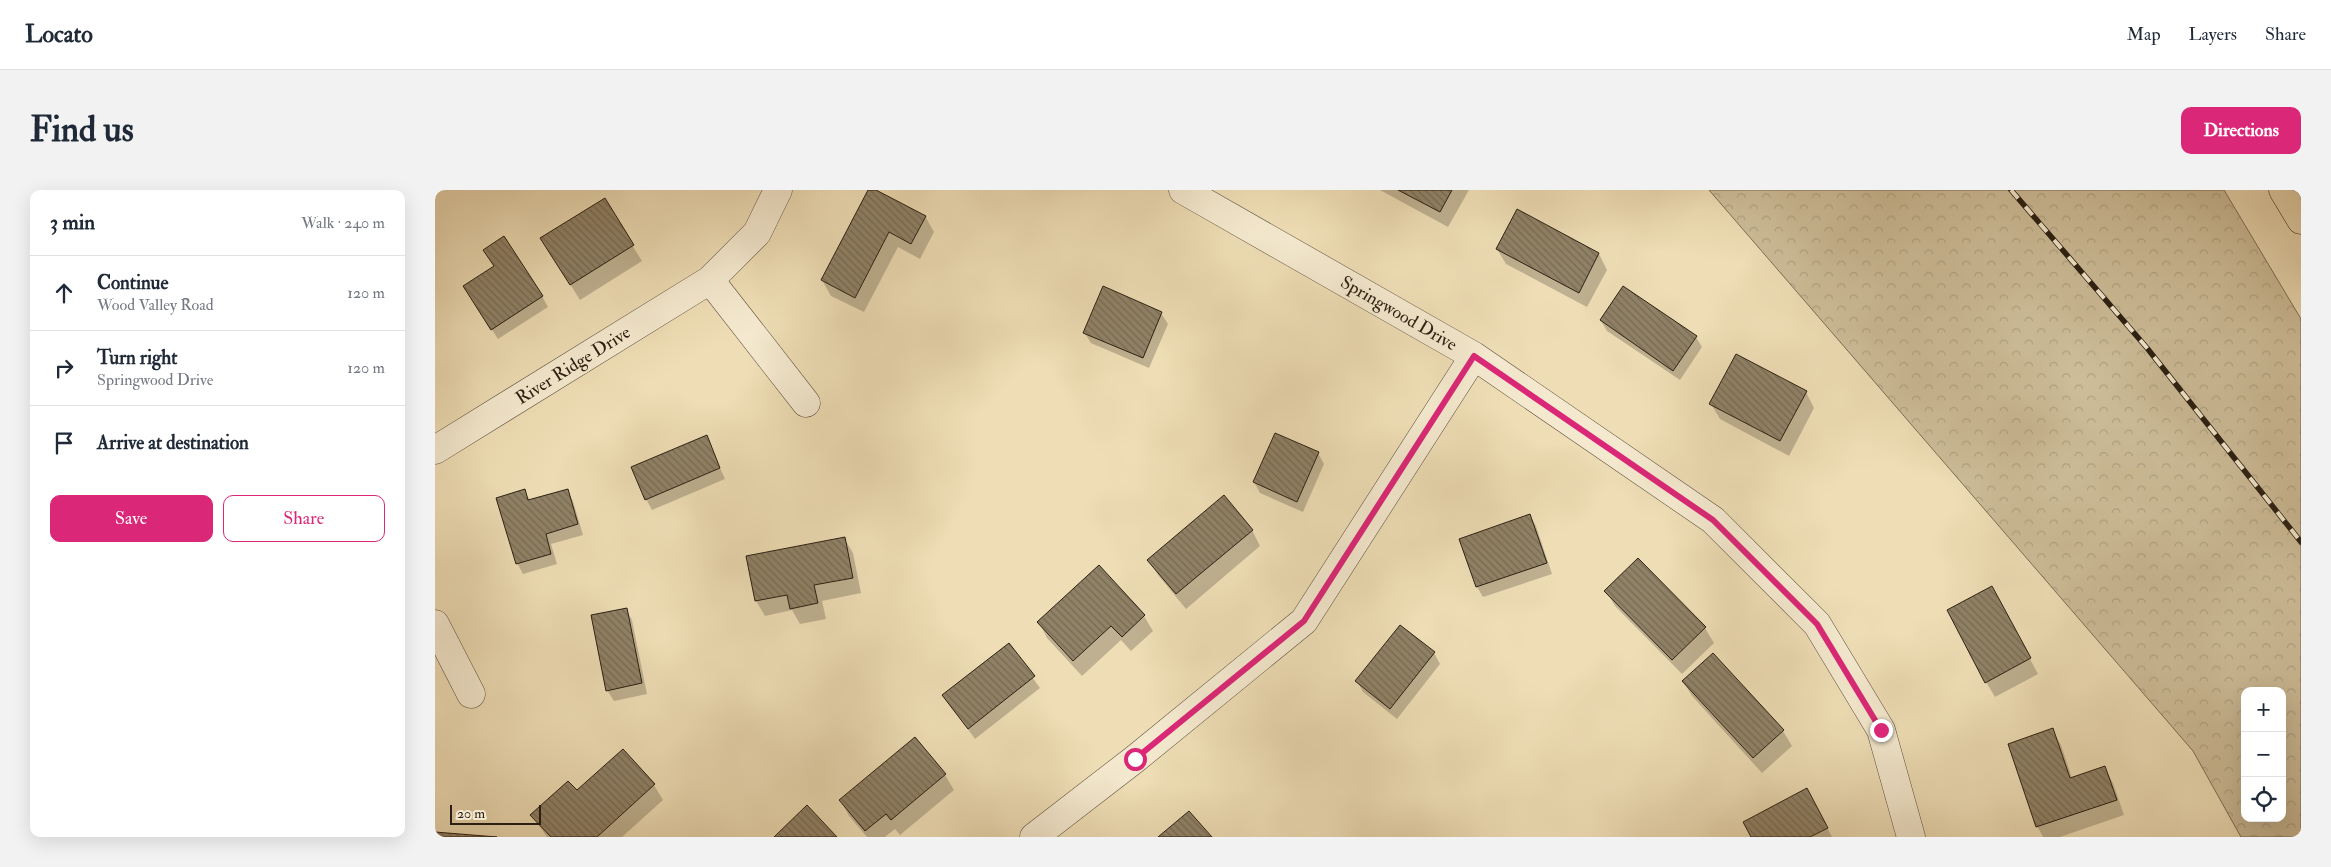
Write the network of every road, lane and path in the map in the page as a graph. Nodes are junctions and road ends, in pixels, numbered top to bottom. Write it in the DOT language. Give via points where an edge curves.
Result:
graph roads {
  1 [pos="778,190"];
  2 [pos="1183,190"];
  3 [pos="2283,190"];
  4 [pos="2301,220"];
  5 [pos="710,280"];
  6 [pos="1474,356"];
  7 [pos="806,403"];
  8 [pos="435,450"];
  9 [pos="435,624"];
  10 [pos="471,694"];
  11 [pos="1034,837"];
  12 [pos="1911,837"];
  1 -- 5 [label="street, River Ridge Drive" via="757,234"];
  2 -- 6 [label="street, Springwood Drive"];
  3 -- 4 [label="main road"];
  5 -- 7 [label="street"];
  5 -- 8 [label="street, River Ridge Drive"];
  6 -- 11 [label="street" via="1304,621"];
  6 -- 12 [label="street, Springwood Drive" via="1713,520 1817,624 1881,730"];
  9 -- 10 [label="street"];
}
